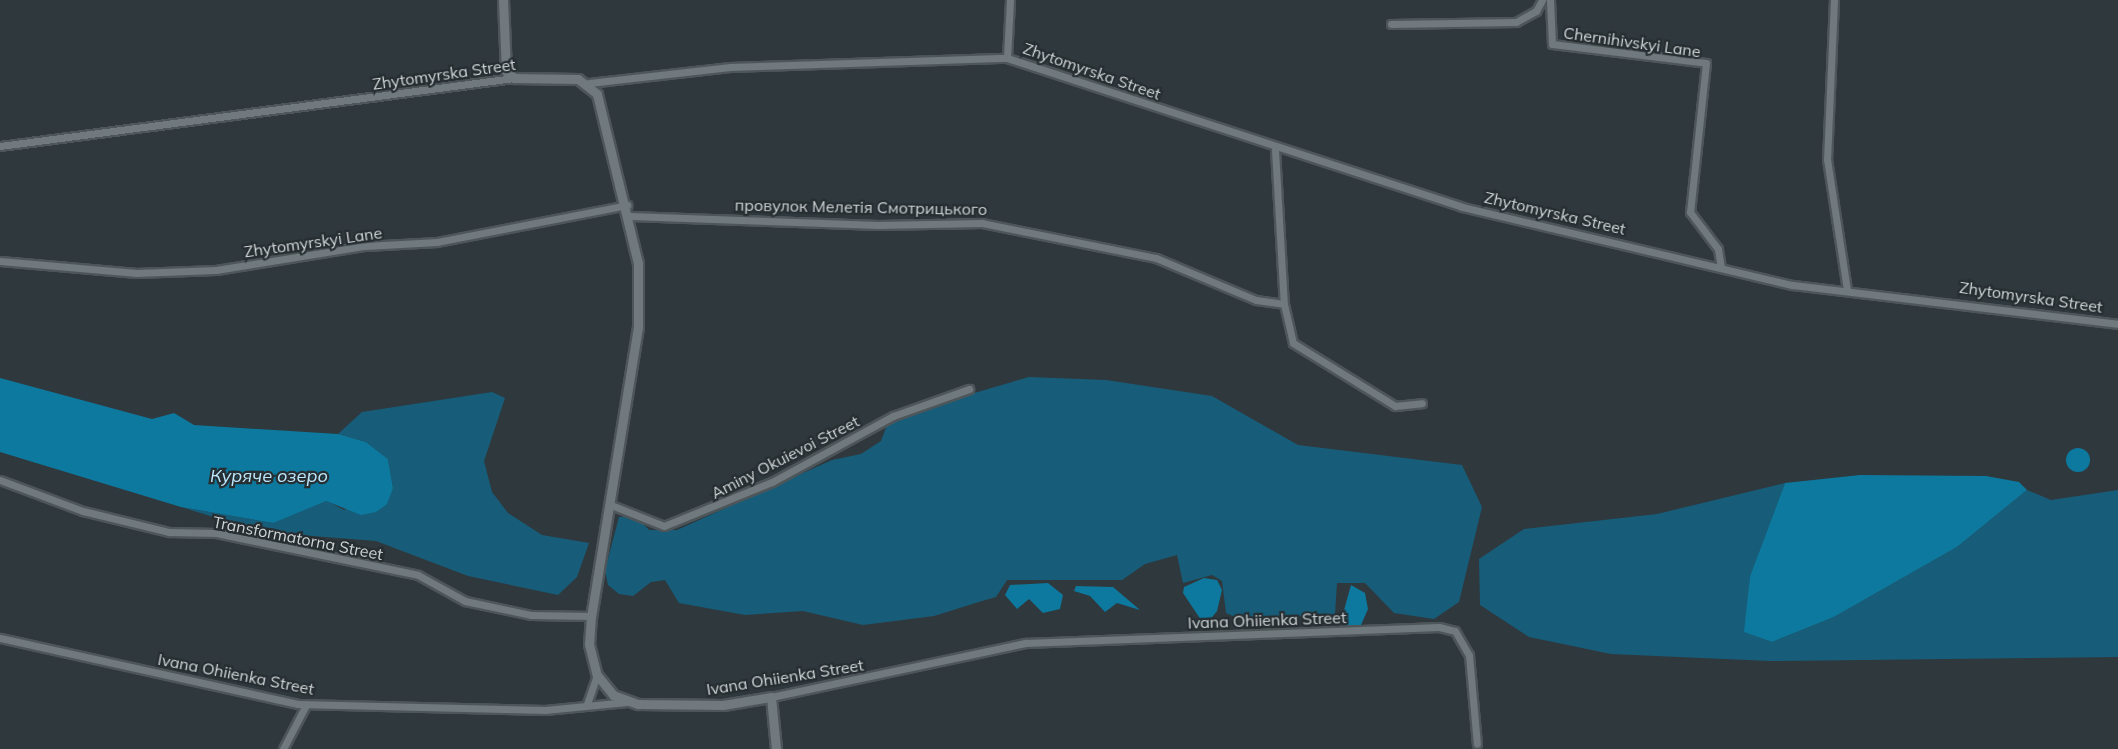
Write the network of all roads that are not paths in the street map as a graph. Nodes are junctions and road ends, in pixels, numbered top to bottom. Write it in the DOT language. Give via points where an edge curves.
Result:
graph roads {
  1 [pos="503,0"];
  2 [pos="1010,0"];
  3 [pos="1542,0"];
  4 [pos="1550,0"];
  5 [pos="1834,0"];
  6 [pos="1536,11"];
  7 [pos="1551,18"];
  8 [pos="1391,24"];
  9 [pos="1007,58"];
  10 [pos="514,78"];
  11 [pos="589,82"];
  12 [pos="0,146"];
  13 [pos="1275,150"];
  14 [pos="627,205"];
  15 [pos="630,216"];
  16 [pos="0,261"];
  17 [pos="1721,267"];
  18 [pos="1847,289"];
  19 [pos="1284,304"];
  20 [pos="2118,324"];
  21 [pos="969,389"];
  22 [pos="1422,403"];
  23 [pos="0,480"];
  24 [pos="611,505"];
  25 [pos="591,616"];
  26 [pos="0,638"];
  27 [pos="1465,644"];
  28 [pos="597,675"];
  29 [pos="771,697"];
  30 [pos="627,702"];
  31 [pos="586,704"];
  32 [pos="306,705"];
  33 [pos="283,749"];
  34 [pos="776,749"];
  35 [pos="1476,749"];
  1 -- 10 [label="street" via="502,59"];
  2 -- 9 [label="street"];
  3 -- 6 [label="street"];
  4 -- 7 [label="street"];
  5 -- 18 [label="street" via="1827,159"];
  6 -- 7 [label="street"];
  6 -- 8 [label="street" via="1516,21"];
  7 -- 17 [label="street, Chernihivskyi Lane" via="1552,44 1706,63 1690,212 1718,249"];
  9 -- 11 [label="street, Zhytomyrska Street" via="730,67"];
  9 -- 13 [label="street, Zhytomyrska Street"];
  10 -- 11 [label="street, Zhytomyrska Street"];
  10 -- 12 [label="street, Zhytomyrska Street"];
  11 -- 14 [label="street"];
  13 -- 17 [label="street, Zhytomyrska Street" via="1462,207"];
  13 -- 19 [label="street"];
  14 -- 15 [label="street"];
  14 -- 16 [label="street, Zhytomyrskyi Lane" via="437,242 365,246 216,270 136,273"];
  15 -- 19 [label="street, провулок Мелетія Смотрицького" via="878,225 982,223 1156,258 1256,300"];
  15 -- 24 [label="street" via="638,263 638,327"];
  17 -- 18 [label="street, Zhytomyrska Street" via="1792,285"];
  18 -- 20 [label="street, Zhytomyrska Street"];
  19 -- 22 [label="street" via="1293,343 1395,406"];
  21 -- 24 [label="street, Aminy Okuievoi Street" via="893,416 772,482 664,526"];
  23 -- 25 [label="street, Transformatorna Street" via="83,511 169,532 216,533 418,575 465,601 531,615"];
  24 -- 25 [label="street"];
  25 -- 28 [label="street" via="588,644"];
  26 -- 32 [label="street, Ivana Ohiienka Street"];
  27 -- 27 [label="street" via="1476,733 1477,744 1469,655"];
  27 -- 29 [label="street, Ivana Ohiienka Street" via="1455,631 1426,626 1025,643"];
  27 -- 35 [label="street"];
  27 -- 35 [label="street"];
  28 -- 30 [label="street"];
  28 -- 31 [label="street"];
  29 -- 30 [label="street, Ivana Ohiienka Street" via="723,705"];
  29 -- 34 [label="street"];
  30 -- 31 [label="street, Ivana Ohiienka Street"];
  31 -- 32 [label="street, Ivana Ohiienka Street" via="545,710"];
  32 -- 33 [label="street"];
}
